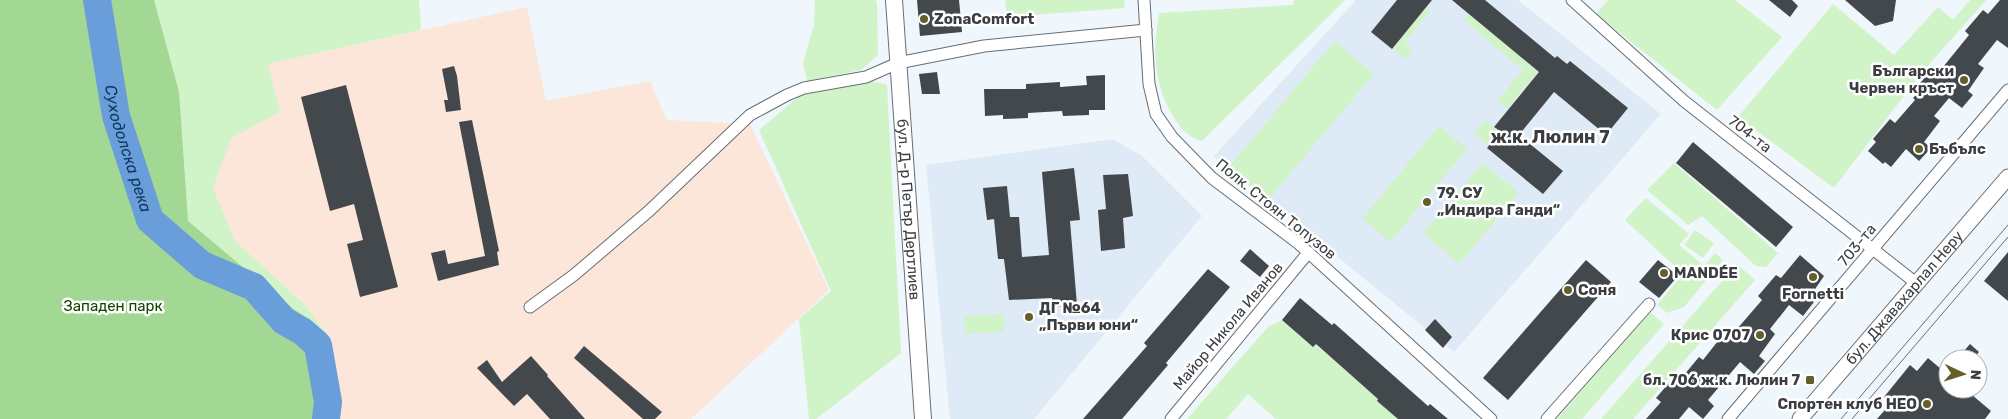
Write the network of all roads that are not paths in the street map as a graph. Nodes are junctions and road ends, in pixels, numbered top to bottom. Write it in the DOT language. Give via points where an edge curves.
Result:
graph roads {
  1 [pos="894,0"];
  2 [pos="1144,0"];
  3 [pos="1572,0"];
  4 [pos="1146,30"];
  5 [pos="898,63"];
  6 [pos="2008,90"];
  7 [pos="2008,177"];
  8 [pos="1874,248"];
  9 [pos="1308,253"];
  10 [pos="1916,283"];
  11 [pos="1649,304"];
  12 [pos="530,307"];
  13 [pos="923,419"];
  14 [pos="1171,419"];
  15 [pos="1491,419"];
  16 [pos="1546,419"];
  17 [pos="1728,419"];
  18 [pos="1800,419"];
  1 -- 5 [label="main road, бул. Д-р Петър Дертлиев"];
  2 -- 4 [label="street, Полк. Стоян Топузов"];
  3 -- 8 [label="street, 704-та" via="1684,100"];
  4 -- 5 [label="street" via="984,46"];
  4 -- 9 [label="street, Полк. Стоян Топузов" via="1149,84 1156,114 1172,137 1212,178"];
  5 -- 12 [label="street" via="866,77 804,88 750,115 649,211"];
  5 -- 13 [label="main road, бул. Д-р Петър Дертлиев"];
  6 -- 8 [label="street, 703-та"];
  7 -- 10 [label="street, бул. Джавахарлал Неру"];
  8 -- 10 [label="street, 704-та"];
  8 -- 17 [label="street, 703-та"];
  9 -- 14 [label="street, Майор Никола Иванов"];
  9 -- 15 [label="street, Полк. Стоян Топузов"];
  10 -- 18 [label="street, бул. Джавахарлал Неру"];
  11 -- 16 [label="street"];
}
